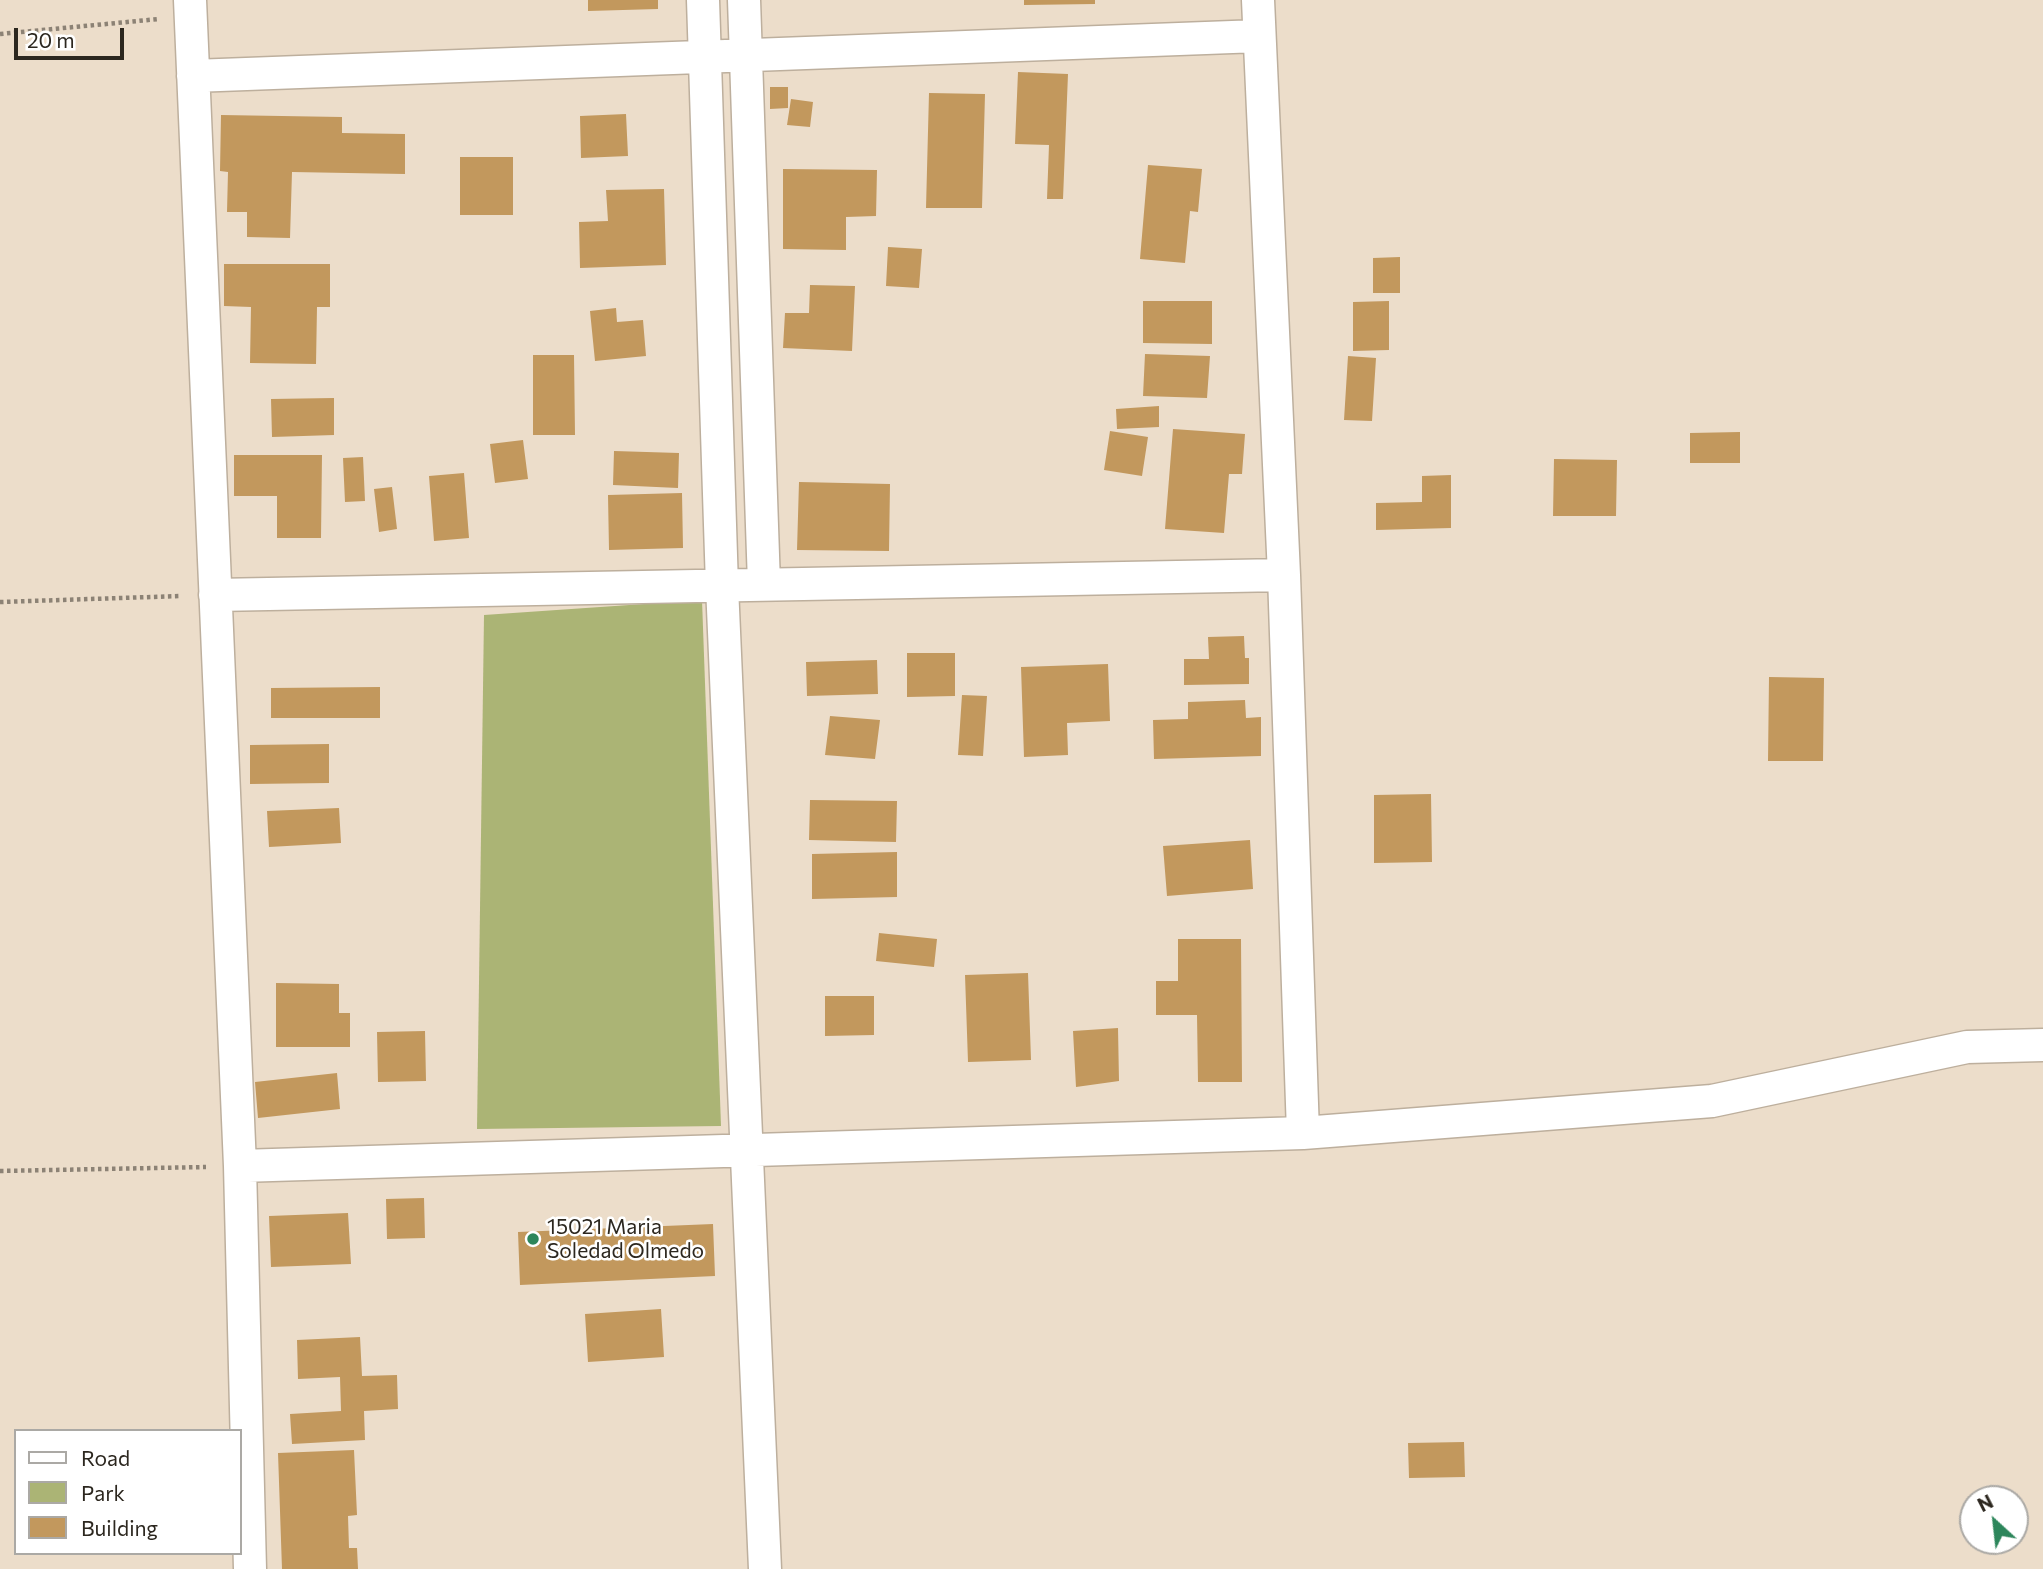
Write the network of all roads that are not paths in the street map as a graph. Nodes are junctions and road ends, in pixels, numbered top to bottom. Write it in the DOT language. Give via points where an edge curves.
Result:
graph roads {
  1 [pos="703,0"];
  2 [pos="744,0"];
  3 [pos="1258,0"];
  4 [pos="191,8"];
  5 [pos="1259,36"];
  6 [pos="746,55"];
  7 [pos="706,57"];
  8 [pos="193,76"];
  9 [pos="1284,575"];
  10 [pos="764,584"];
  11 [pos="722,586"];
  12 [pos="215,595"];
  13 [pos="2043,1045"];
  14 [pos="1303,1133"];
  15 [pos="745,1151"];
  16 [pos="240,1167"];
  17 [pos="250,1569"];
  18 [pos="765,1569"];
  1 -- 7 [label="street"];
  2 -- 6 [label="street"];
  3 -- 5 [label="street"];
  4 -- 8 [label="street"];
  5 -- 6 [label="street"];
  5 -- 9 [label="street"];
  6 -- 7 [label="street"];
  6 -- 10 [label="street"];
  7 -- 8 [label="street"];
  7 -- 11 [label="street"];
  8 -- 12 [label="street"];
  9 -- 10 [label="street"];
  9 -- 14 [label="street"];
  10 -- 11 [label="street"];
  11 -- 12 [label="street"];
  11 -- 15 [label="street"];
  12 -- 16 [label="street"];
  13 -- 14 [label="street" via="1967,1047 1712,1101"];
  14 -- 15 [label="street"];
  15 -- 16 [label="street"];
  15 -- 18 [label="street"];
  16 -- 17 [label="street"];
}
